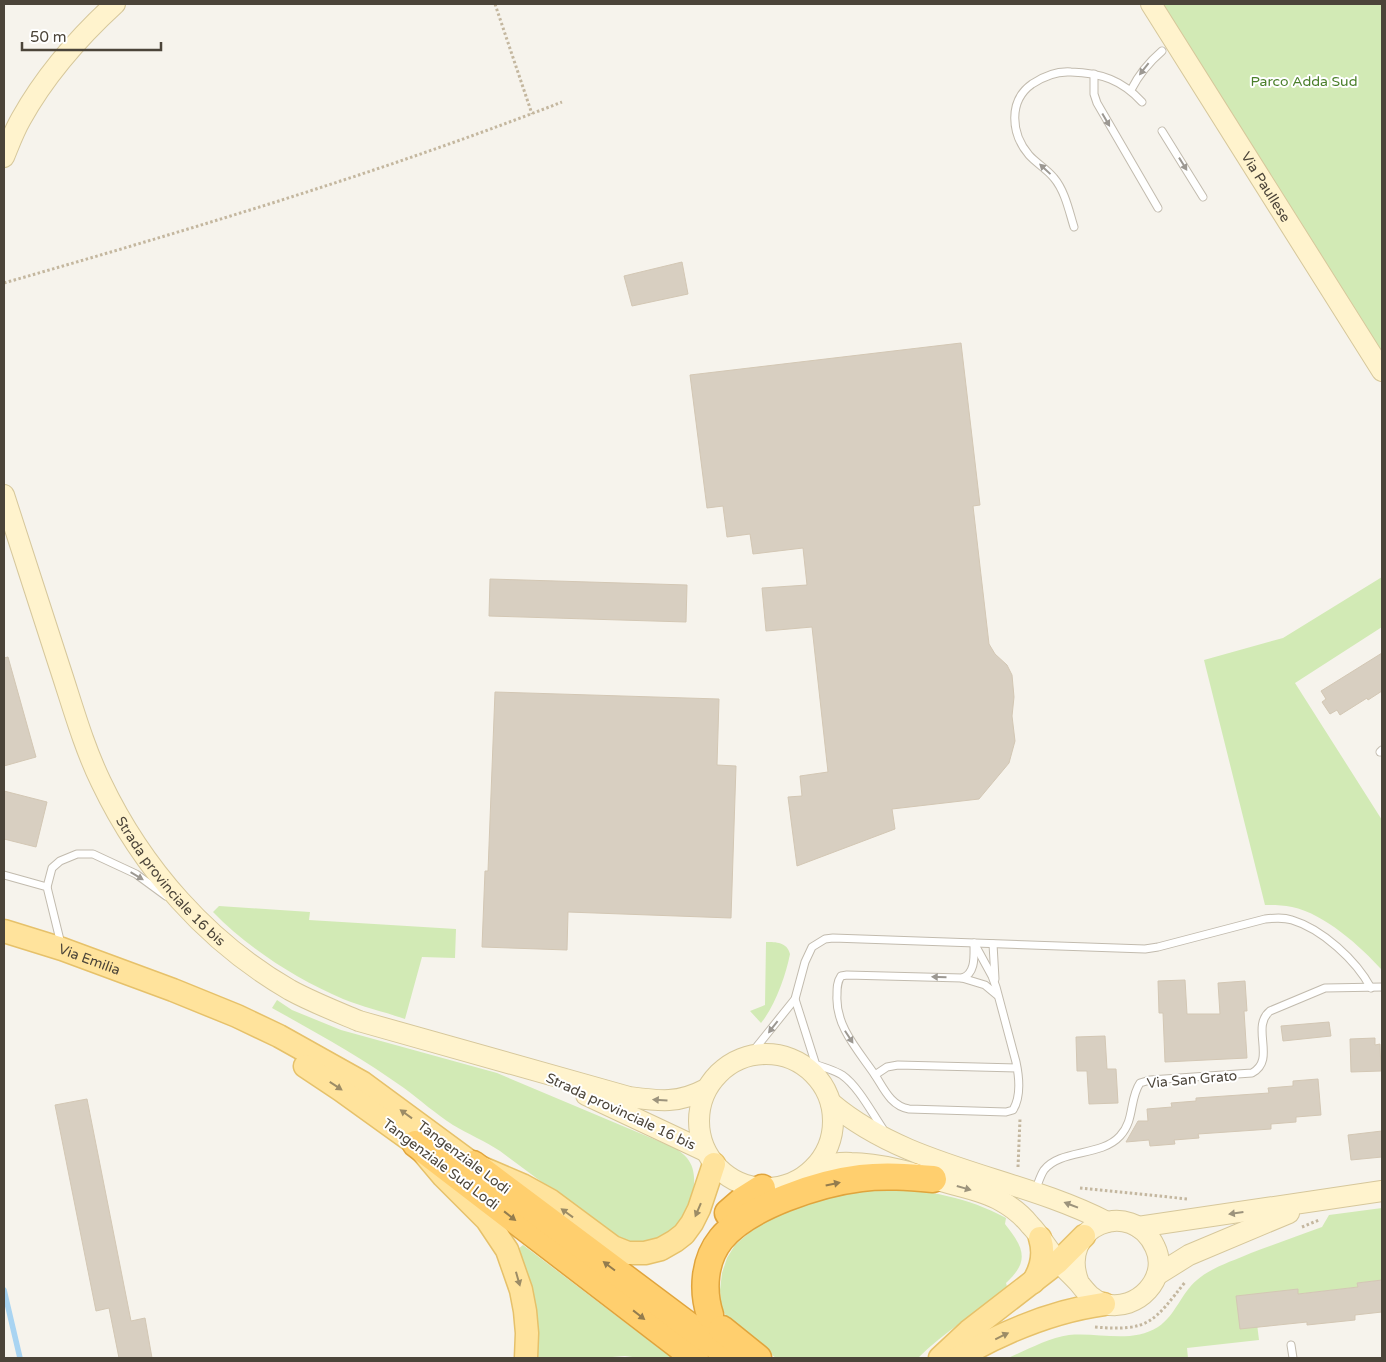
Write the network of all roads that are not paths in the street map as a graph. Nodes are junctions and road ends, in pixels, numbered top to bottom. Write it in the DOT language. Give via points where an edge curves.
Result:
graph roads {
  1 [pos="115,4"];
  2 [pos="1151,4"];
  3 [pos="1162,51"];
  4 [pos="1094,74"];
  5 [pos="1131,90"];
  6 [pos="1142,102"];
  7 [pos="1162,131"];
  8 [pos="4,157"];
  9 [pos="1203,197"];
  10 [pos="1158,208"];
  11 [pos="1074,227"];
  12 [pos="1382,371"];
  13 [pos="4,495"];
  14 [pos="4,874"];
  15 [pos="47,888"];
  16 [pos="196,918"];
  17 [pos="4,932"];
  18 [pos="974,943"];
  19 [pos="992,944"];
  20 [pos="62,949"];
  21 [pos="962,978"];
  22 [pos="996,987"];
  23 [pos="1371,988"];
  24 [pos="1382,988"];
  25 [pos="173,990"];
  26 [pos="999,997"];
  27 [pos="795,999"];
  28 [pos="750,1055"];
  29 [pos="1017,1068"];
  30 [pos="537,1072"];
  31 [pos="818,1074"];
  32 [pos="874,1075"];
  33 [pos="706,1089"];
  34 [pos="831,1103"];
  35 [pos="416,1144"];
  36 [pos="896,1144"];
  37 [pos="710,1157"];
  38 [pos="474,1164"];
  39 [pos="814,1168"];
  40 [pos="933,1179"];
  41 [pos="1037,1185"];
  42 [pos="762,1188"];
  43 [pos="1382,1191"];
  44 [pos="1319,1201"];
  45 [pos="1107,1222"];
  46 [pos="1138,1227"];
  47 [pos="1084,1236"];
  48 [pos="1040,1238"];
  49 [pos="1058,1262"];
  50 [pos="1157,1275"];
  51 [pos="1033,1282"];
  52 [pos="1079,1283"];
  53 [pos="1104,1304"];
  54 [pos="710,1315"];
  55 [pos="1291,1345"];
  56 [pos="526,1358"];
  57 [pos="695,1358"];
  58 [pos="732,1358"];
  59 [pos="758,1358"];
  60 [pos="940,1358"];
  61 [pos="958,1358"];
  62 [pos="1293,1358"];
  1 -- 8 [label="main road" via="46,80 20,120"];
  2 -- 12 [label="main road, Via Paullese"];
  3 -- 5 [label="lane, one-way" via="1140,73"];
  4 -- 5 [label="lane"];
  4 -- 10 [label="lane, one-way" via="1096,103"];
  11 -- 4 [label="lane, one-way" via="1063,193 1054,178 1028,154 1018,135 1014,115 1018,99 1041,78 1063,71"];
  5 -- 6 [label="lane"];
  7 -- 9 [label="lane, one-way"];
  13 -- 16 [label="main road, Strada provinciale 16 bis" via="82,736 101,781 143,854"];
  14 -- 15 [label="lane"];
  15 -- 16 [label="lane, one-way" via="52,868 60,861 77,854 93,854 136,874"];
  15 -- 20 [label="lane"];
  16 -- 30 [label="main road, Strada provinciale 16 bis" via="255,967 322,1006 359,1021"];
  17 -- 20 [label="main road, Via Emilia"];
  18 -- 19 [label="lane"];
  18 -- 21 [label="lane" via="972,967"];
  18 -- 22 [label="lane"];
  18 -- 27 [label="lane" via="825,939 817,942 808,953"];
  19 -- 22 [label="lane"];
  19 -- 23 [label="lane" via="1145,949 1265,919 1283,918 1309,928 1332,944 1357,966"];
  20 -- 25 [label="main road, Via Emilia"];
  21 -- 26 [label="lane" via="985,984"];
  21 -- 32 [label="lane, one-way" via="847,975 839,979 836,1000 842,1025"];
  22 -- 26 [label="lane"];
  23 -- 24 [label="lane, Via San Grato"];
  23 -- 41 [label="lane, Via San Grato" via="1325,988 1270,1010 1262,1022 1263,1061 1252,1073 1150,1080 1140,1084 1135,1092 1130,1121 1116,1141 1054,1162 1044,1170"];
  25 -- 35 [label="main road, Tangenziale Sud Lodi, one-way" via="306,1067"];
  38 -- 25 [label="main road, Tangenziale Lodi, one-way" via="390,1102 332,1065 237,1016"];
  26 -- 29 [label="lane"];
  27 -- 28 [label="lane, one-way"];
  27 -- 31 [label="lane"];
  28 -- 31 [label="main road" via="790,1058"];
  28 -- 33 [label="main road" via="729,1065"];
  29 -- 32 [label="lane" via="898,1065 886,1067"];
  29 -- 32 [label="lane" via="1017,1101 1014,1110 1006,1112 902,1108 892,1101"];
  33 -- 30 [label="main road, Strada provinciale 16 bis, one-way" via="680,1100 657,1100 629,1097"];
  30 -- 37 [label="main road, Strada provinciale 16 bis"];
  31 -- 34 [label="main road"];
  31 -- 36 [label="lane" via="841,1074 850,1082"];
  33 -- 37 [label="main road" via="699,1109 699,1131"];
  34 -- 36 [label="main road" via="851,1119"];
  34 -- 39 [label="main road" via="832,1138"];
  35 -- 56 [label="main road, one-way" via="486,1220 507,1250 525,1311"];
  35 -- 57 [label="highway, Tangenziale Sud Lodi, one-way"];
  36 -- 41 [label="main road" via="934,1159"];
  37 -- 38 [label="main road, one-way" via="699,1209 692,1223 675,1242 645,1253 628,1253 613,1247 551,1201"];
  37 -- 42 [label="main road" via="727,1176"];
  58 -- 38 [label="highway, Tangenziale Lodi, one-way"];
  39 -- 40 [label="main road" via="833,1163 868,1164"];
  39 -- 42 [label="main road" via="799,1180 781,1187"];
  40 -- 48 [label="main road, one-way" via="1001,1201 1021,1215"];
  54 -- 40 [label="highway, one-way" via="705,1287 708,1268 713,1251 735,1225 787,1198 836,1183 890,1176"];
  45 -- 41 [label="main road, one-way"];
  42 -- 54 [label="highway" via="727,1214 713,1230 702,1254 699,1289"];
  43 -- 44 [label="main road"];
  44 -- 46 [label="main road, one-way"];
  44 -- 50 [label="main road" via="1189,1255"];
  45 -- 46 [label="main road" via="1123,1222"];
  45 -- 47 [label="main road"];
  46 -- 50 [label="main road" via="1156,1248"];
  47 -- 49 [label="main road"];
  47 -- 52 [label="main road" via="1074,1261"];
  48 -- 49 [label="main road"];
  48 -- 51 [label="main road" via="1042,1266"];
  49 -- 51 [label="main road"];
  49 -- 52 [label="main road"];
  50 -- 53 [label="main road" via="1151,1287 1136,1300 1117,1305"];
  51 -- 60 [label="main road" via="969,1331"];
  52 -- 53 [label="main road" via="1092,1298"];
  61 -- 53 [label="main road, one-way" via="1056,1314"];
  54 -- 59 [label="highway"];
  55 -- 62 [label="lane"];
}
